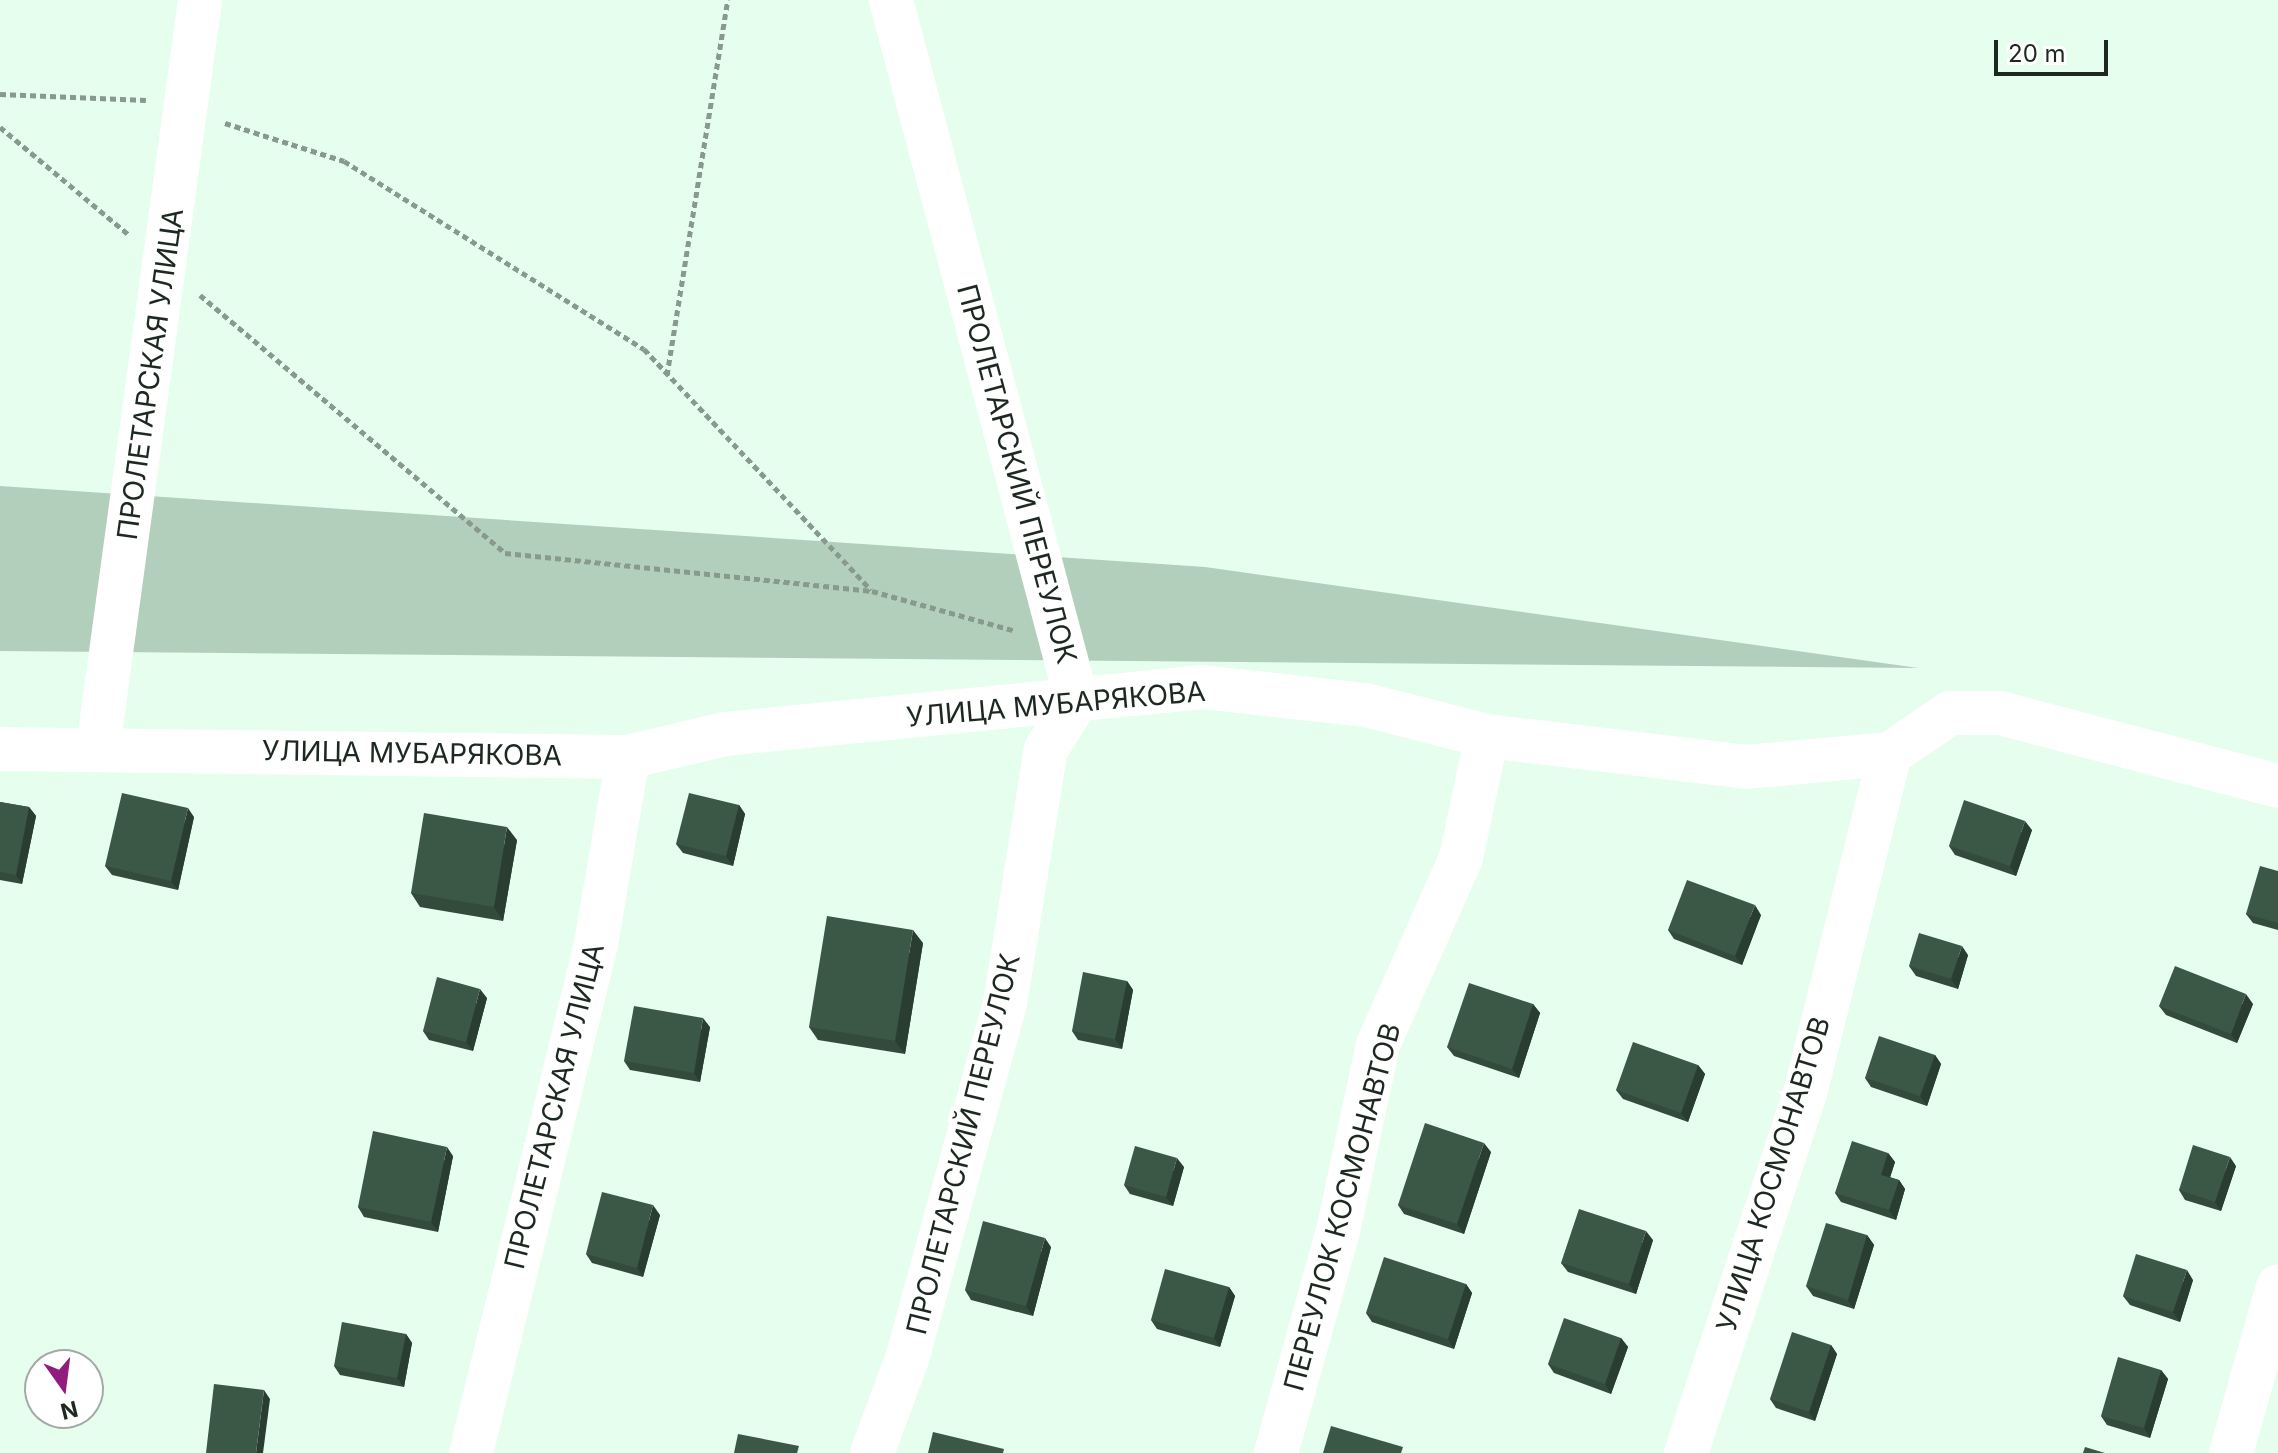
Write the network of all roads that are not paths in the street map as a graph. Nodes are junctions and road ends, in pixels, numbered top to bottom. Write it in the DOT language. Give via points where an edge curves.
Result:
graph roads {
  1 [pos="200,0"];
  2 [pos="891,0"];
  3 [pos="1077,701"];
  4 [pos="1487,736"];
  5 [pos="98,748"];
  6 [pos="0,749"];
  7 [pos="1890,754"];
  8 [pos="628,757"];
  9 [pos="2278,786"];
  10 [pos="2278,1287"];
  11 [pos="460,1448"];
  12 [pos="872,1453"];
  13 [pos="1276,1453"];
  14 [pos="1686,1453"];
  15 [pos="2231,1453"];
  1 -- 5 [label="street, ПРОЛЕТАРСКАЯ УЛИЦА"];
  2 -- 3 [label="street, ПРОЛЕТАРСКИЙ ПЕРЕУЛОК"];
  3 -- 4 [label="street, УЛИЦА МУБАРЯКОВА" via="1202,687 1366,705"];
  3 -- 8 [label="street, УЛИЦА МУБАРЯКОВА" via="725,734"];
  3 -- 12 [label="street, ПРОЛЕТАРСКИЙ ПЕРЕУЛОК" via="1046,749 1005,1004 912,1344"];
  4 -- 7 [label="street, УЛИЦА МУБАРЯКОВА" via="1746,767"];
  4 -- 13 [label="street, ПЕРЕУЛОК КОСМОНАВТОВ" via="1461,858 1378,1045 1338,1231"];
  5 -- 6 [label="street, УЛИЦА МУБАРЯКОВА"];
  5 -- 8 [label="street, УЛИЦА МУБАРЯКОВА"];
  7 -- 9 [label="street, УЛИЦА МУБАРЯКОВА" via="1950,713 2000,713"];
  7 -- 14 [label="street, УЛИЦА КОСМОНАВТОВ" via="1805,1094"];
  8 -- 11 [label="street, ПРОЛЕТАРСКАЯ УЛИЦА" via="596,944"];
  10 -- 15 [label="street"];
}
